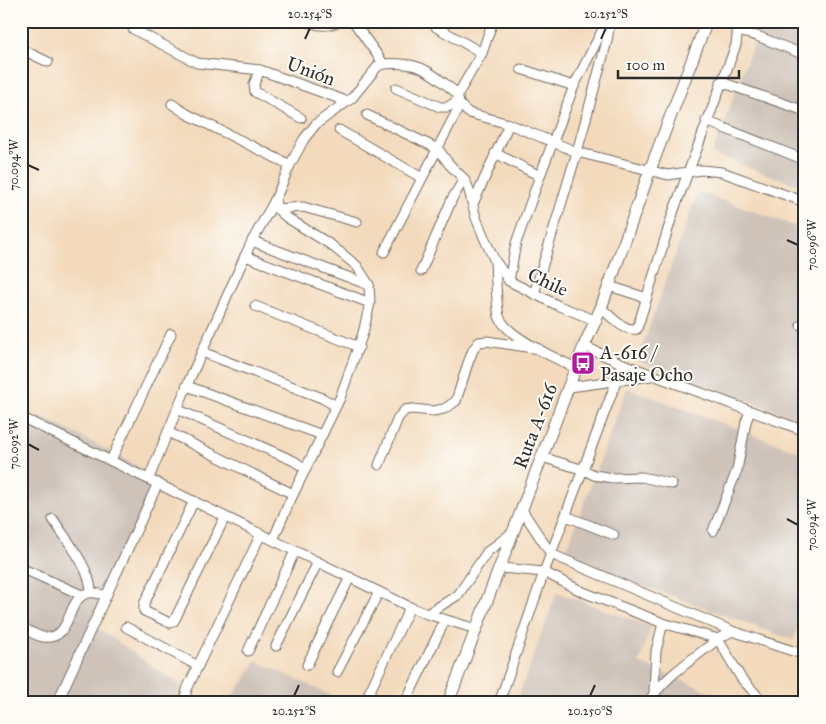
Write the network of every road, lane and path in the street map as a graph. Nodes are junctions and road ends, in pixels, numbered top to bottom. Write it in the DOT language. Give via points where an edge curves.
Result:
graph roads {
  1 [pos="304,21"];
  2 [pos="340,21"];
  3 [pos="353,21"];
  4 [pos="494,21"];
  5 [pos="608,21"];
  6 [pos="707,21"];
  7 [pos="734,21"];
  8 [pos="436,27"];
  9 [pos="133,29"];
  10 [pos="737,31"];
  11 [pos="24,50"];
  12 [pos="482,53"];
  13 [pos="805,55"];
  14 [pos="48,62"];
  15 [pos="21,63"];
  16 [pos="383,63"];
  17 [pos="521,68"];
  18 [pos="260,70"];
  19 [pos="721,82"];
  20 [pos="574,86"];
  21 [pos="396,88"];
  22 [pos="459,100"];
  23 [pos="346,102"];
  24 [pos="172,104"];
  25 [pos="805,112"];
  26 [pos="367,115"];
  27 [pos="301,118"];
  28 [pos="706,121"];
  29 [pos="509,124"];
  30 [pos="339,130"];
  31 [pos="553,143"];
  32 [pos="438,149"];
  33 [pos="577,152"];
  34 [pos="495,153"];
  35 [pos="805,160"];
  36 [pos="290,165"];
  37 [pos="650,170"];
  38 [pos="688,173"];
  39 [pos="540,176"];
  40 [pos="422,178"];
  41 [pos="466,183"];
  42 [pos="805,202"];
  43 [pos="473,204"];
  44 [pos="276,205"];
  45 [pos="357,222"];
  46 [pos="252,240"];
  47 [pos="384,252"];
  48 [pos="245,256"];
  49 [pos="494,259"];
  50 [pos="421,271"];
  51 [pos="510,281"];
  52 [pos="369,285"];
  53 [pos="609,286"];
  54 [pos="534,294"];
  55 [pos="647,298"];
  56 [pos="370,303"];
  57 [pos="255,306"];
  58 [pos="601,308"];
  59 [pos="596,321"];
  60 [pos="171,334"];
  61 [pos="584,346"];
  62 [pos="358,347"];
  63 [pos="538,349"];
  64 [pos="202,352"];
  65 [pos="623,364"];
  66 [pos="576,368"];
  67 [pos="653,375"];
  68 [pos="618,380"];
  69 [pos="187,386"];
  70 [pos="569,387"];
  71 [pos="336,406"];
  72 [pos="177,409"];
  73 [pos="750,411"];
  74 [pos="21,417"];
  75 [pos="805,431"];
  76 [pos="168,432"];
  77 [pos="322,435"];
  78 [pos="542,457"];
  79 [pos="111,460"];
  80 [pos="379,465"];
  81 [pos="306,469"];
  82 [pos="584,470"];
  83 [pos="148,478"];
  84 [pos="158,483"];
  85 [pos="672,484"];
  86 [pos="293,494"];
  87 [pos="194,501"];
  88 [pos="522,510"];
  89 [pos="226,516"];
  90 [pos="566,516"];
  91 [pos="53,519"];
  92 [pos="514,531"];
  93 [pos="713,531"];
  94 [pos="261,534"];
  95 [pos="614,535"];
  96 [pos="273,540"];
  97 [pos="295,551"];
  98 [pos="551,554"];
  99 [pos="318,562"];
  100 [pos="21,568"];
  101 [pos="501,568"];
  102 [pos="544,572"];
  103 [pos="350,578"];
  104 [pos="91,591"];
  105 [pos="379,592"];
  106 [pos="82,595"];
  107 [pos="106,596"];
  108 [pos="410,607"];
  109 [pos="426,614"];
  110 [pos="445,620"];
  111 [pos="663,624"];
  112 [pos="21,627"];
  113 [pos="126,627"];
  114 [pos="476,629"];
  115 [pos="732,631"];
  116 [pos="718,639"];
  117 [pos="276,646"];
  118 [pos="248,651"];
  119 [pos="804,653"];
  120 [pos="306,664"];
  121 [pos="198,666"];
  122 [pos="337,672"];
  123 [pos="654,692"];
  124 [pos="368,693"];
  125 [pos="57,703"];
  126 [pos="184,703"];
  127 [pos="405,703"];
  128 [pos="448,703"];
  129 [pos="499,703"];
  130 [pos="648,703"];
  131 [pos="764,703"];
  1 -- 2 [label="street" via="330,26"];
  3 -- 16 [label="street"];
  4 -- 12 [label="street"];
  5 -- 20 [label="street"];
  5 -- 33 [label="street" via="607,41"];
  6 -- 37 [label="main road, Ruta A-616"];
  7 -- 10 [label="street"];
  8 -- 12 [label="street"];
  9 -- 18 [label="street, Unión" via="196,63"];
  10 -- 13 [label="street"];
  10 -- 19 [label="street" via="736,45"];
  11 -- 14 [label="street"];
  11 -- 15 [label="street"];
  12 -- 22 [label="street"];
  16 -- 22 [label="street" via="423,68"];
  16 -- 23 [label="street, Unión"];
  17 -- 20 [label="street"];
  18 -- 23 [label="street, Unión"];
  18 -- 27 [label="street" via="254,84 255,92"];
  19 -- 25 [label="street"];
  19 -- 28 [label="street"];
  20 -- 31 [label="street"];
  21 -- 22 [label="street" via="440,106 448,107"];
  22 -- 29 [label="street" via="469,113"];
  22 -- 32 [label="street"];
  23 -- 36 [label="street" via="316,124"];
  24 -- 36 [label="street"];
  26 -- 32 [label="street"];
  28 -- 35 [label="street"];
  28 -- 38 [label="street"];
  29 -- 31 [label="street"];
  29 -- 34 [label="street"];
  30 -- 40 [label="street"];
  31 -- 33 [label="street"];
  31 -- 39 [label="street"];
  32 -- 40 [label="street"];
  32 -- 41 [label="street"];
  33 -- 37 [label="street"];
  33 -- 54 [label="street"];
  34 -- 39 [label="street"];
  34 -- 43 [label="street"];
  36 -- 44 [label="street"];
  37 -- 38 [label="street" via="668,175"];
  37 -- 53 [label="main road, Ruta A-616"];
  38 -- 42 [label="street" via="701,170 722,172"];
  38 -- 55 [label="street"];
  39 -- 51 [label="street" via="516,243"];
  40 -- 47 [label="street"];
  41 -- 43 [label="street, Chile"];
  41 -- 50 [label="street" via="452,200"];
  43 -- 49 [label="street, Chile"];
  44 -- 45 [label="street" via="303,206"];
  44 -- 46 [label="street"];
  44 -- 52 [label="street" via="286,217 331,245 357,266"];
  46 -- 48 [label="street"];
  46 -- 52 [label="street"];
  48 -- 56 [label="street"];
  48 -- 64 [label="street"];
  49 -- 51 [label="street, Chile"];
  49 -- 63 [label="street" via="504,326"];
  51 -- 54 [label="street, Chile"];
  52 -- 56 [label="street"];
  53 -- 55 [label="street"];
  53 -- 58 [label="main road, Ruta A-616"];
  54 -- 59 [label="street, Chile"];
  55 -- 58 [label="street" via="637,329 624,328"];
  56 -- 62 [label="street"];
  57 -- 62 [label="street"];
  58 -- 59 [label="main road, Ruta A-616"];
  59 -- 61 [label="main road, Ruta A-616"];
  60 -- 79 [label="street"];
  61 -- 65 [label="street"];
  61 -- 66 [label="main road, Ruta A-616"];
  62 -- 71 [label="street"];
  63 -- 66 [label="street"];
  63 -- 80 [label="street" via="479,342 468,362 456,401 434,411 405,410 398,418"];
  64 -- 69 [label="street"];
  64 -- 71 [label="street"];
  65 -- 67 [label="street"];
  65 -- 68 [label="street"];
  66 -- 70 [label="main road, Ruta A-616"];
  67 -- 68 [label="street"];
  67 -- 73 [label="street"];
  68 -- 70 [label="street"];
  68 -- 82 [label="street"];
  69 -- 72 [label="street"];
  69 -- 77 [label="street"];
  70 -- 78 [label="main road, Ruta A-616"];
  71 -- 77 [label="street"];
  72 -- 76 [label="street"];
  72 -- 81 [label="street"];
  73 -- 75 [label="street"];
  73 -- 93 [label="street" via="737,470"];
  74 -- 79 [label="street"];
  76 -- 83 [label="street"];
  76 -- 86 [label="street"];
  77 -- 81 [label="street"];
  78 -- 82 [label="street"];
  78 -- 88 [label="main road, Ruta A-616"];
  79 -- 83 [label="street"];
  81 -- 86 [label="street"];
  82 -- 85 [label="street" via="594,475 642,477"];
  82 -- 90 [label="street"];
  83 -- 84 [label="street"];
  84 -- 87 [label="street"];
  84 -- 107 [label="street"];
  86 -- 96 [label="street"];
  87 -- 89 [label="street"];
  87 -- 89 [label="street" via="144,604 144,611 170,624"];
  88 -- 92 [label="main road, Ruta A-616"];
  88 -- 98 [label="street"];
  89 -- 94 [label="street"];
  90 -- 95 [label="street"];
  90 -- 98 [label="street"];
  91 -- 104 [label="street" via="86,570"];
  92 -- 101 [label="main road, Ruta A-616"];
  92 -- 109 [label="street" via="487,552 458,595"];
  94 -- 96 [label="street"];
  94 -- 121 [label="street"];
  96 -- 97 [label="street"];
  97 -- 99 [label="street"];
  97 -- 118 [label="street"];
  98 -- 102 [label="street"];
  98 -- 115 [label="street"];
  99 -- 103 [label="street"];
  99 -- 117 [label="street"];
  100 -- 106 [label="street"];
  101 -- 102 [label="street"];
  101 -- 114 [label="main road, Ruta A-616"];
  102 -- 111 [label="street" via="582,592"];
  102 -- 129 [label="street"];
  103 -- 105 [label="street"];
  103 -- 120 [label="street"];
  104 -- 106 [label="street"];
  104 -- 107 [label="street"];
  105 -- 108 [label="street"];
  105 -- 122 [label="street"];
  106 -- 112 [label="street" via="57,635 41,637"];
  107 -- 125 [label="street"];
  108 -- 109 [label="street"];
  108 -- 124 [label="street"];
  109 -- 110 [label="street"];
  110 -- 114 [label="street"];
  110 -- 127 [label="street"];
  111 -- 116 [label="street"];
  111 -- 123 [label="street" via="656,651"];
  113 -- 121 [label="street"];
  114 -- 128 [label="main road, Ruta A-616"];
  115 -- 116 [label="street"];
  115 -- 119 [label="street"];
  116 -- 123 [label="street"];
  116 -- 131 [label="street" via="741,678"];
  121 -- 126 [label="street"];
  123 -- 130 [label="street"];
}
